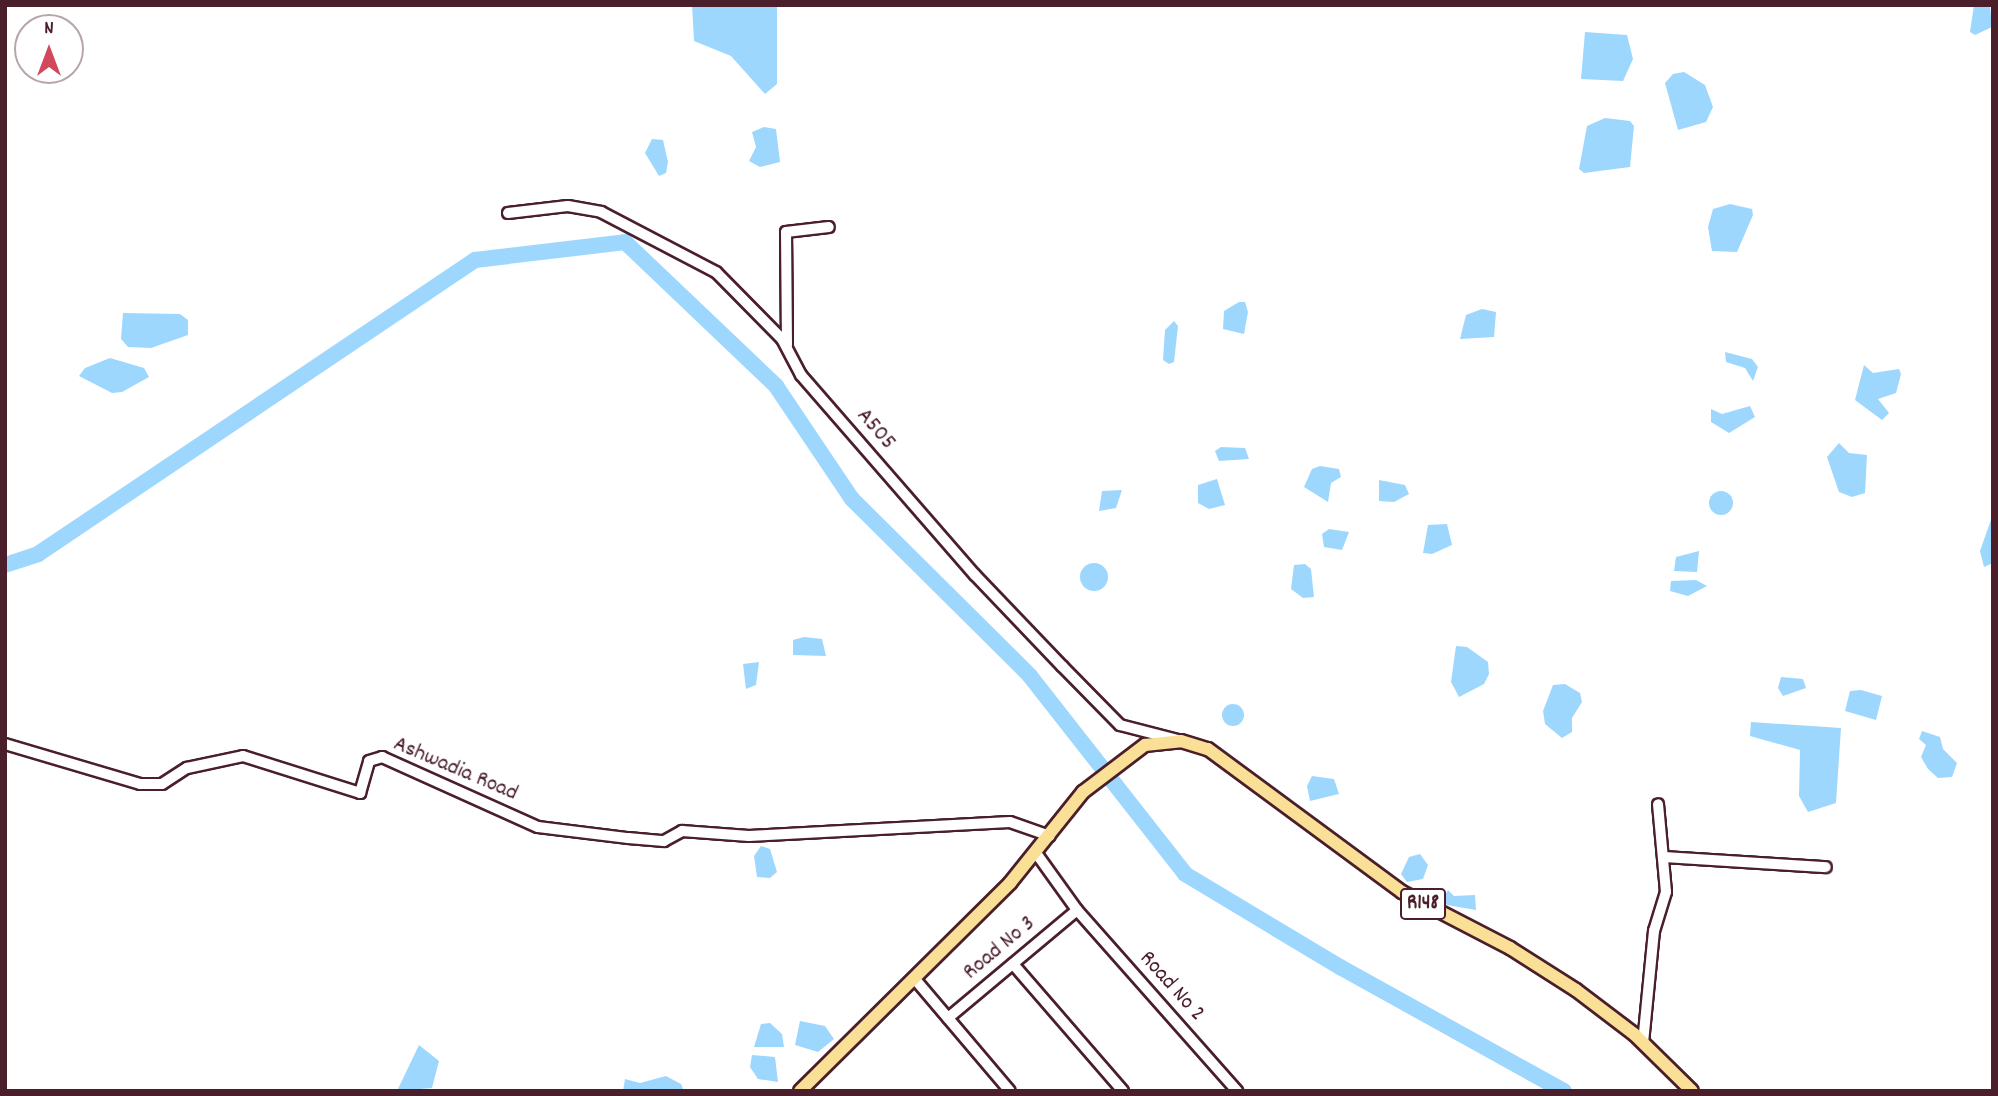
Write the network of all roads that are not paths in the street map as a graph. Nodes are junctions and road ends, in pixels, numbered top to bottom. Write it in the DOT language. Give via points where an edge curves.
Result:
graph roads {
  1 [pos="509,213"];
  2 [pos="829,227"];
  3 [pos="788,349"];
  4 [pos="1181,741"];
  5 [pos="5,744"];
  6 [pos="1658,804"];
  7 [pos="1049,836"];
  8 [pos="1036,853"];
  9 [pos="1665,857"];
  10 [pos="1826,867"];
  11 [pos="1077,910"];
  12 [pos="1013,964"];
  13 [pos="914,978"];
  14 [pos="948,1018"];
  15 [pos="1643,1043"];
  16 [pos="800,1091"];
  17 [pos="1010,1091"];
  18 [pos="1122,1091"];
  19 [pos="1237,1091"];
  20 [pos="1692,1091"];
  1 -- 3 [label="street, A505" via="568,206 601,212 685,252 716,272"];
  2 -- 3 [label="street" via="786,232"];
  3 -- 4 [label="street, A505" via="801,375 967,566 1120,725"];
  4 -- 7 [label="main road, R148" via="1145,745 1083,792"];
  4 -- 15 [label="main road, R148" via="1208,749 1402,892 1510,948 1576,990"];
  5 -- 7 [label="street, Ashwadia Road" via="140,783 162,783 187,768 243,756 360,793 369,761 383,757 552,831 664,841 682,831 749,836 1010,822"];
  6 -- 9 [label="street"];
  7 -- 8 [label="main road, R148"];
  8 -- 11 [label="street, Road No 2"];
  8 -- 13 [label="main road, R148"];
  9 -- 10 [label="street"];
  9 -- 15 [label="street" via="1666,892 1654,930"];
  11 -- 12 [label="street, Road No 3"];
  11 -- 19 [label="street, Road No 2"];
  12 -- 14 [label="street, Road No 3"];
  12 -- 18 [label="street"];
  13 -- 14 [label="street"];
  13 -- 16 [label="main road, R148"];
  14 -- 17 [label="street"];
  15 -- 20 [label="main road, R148"];
}
